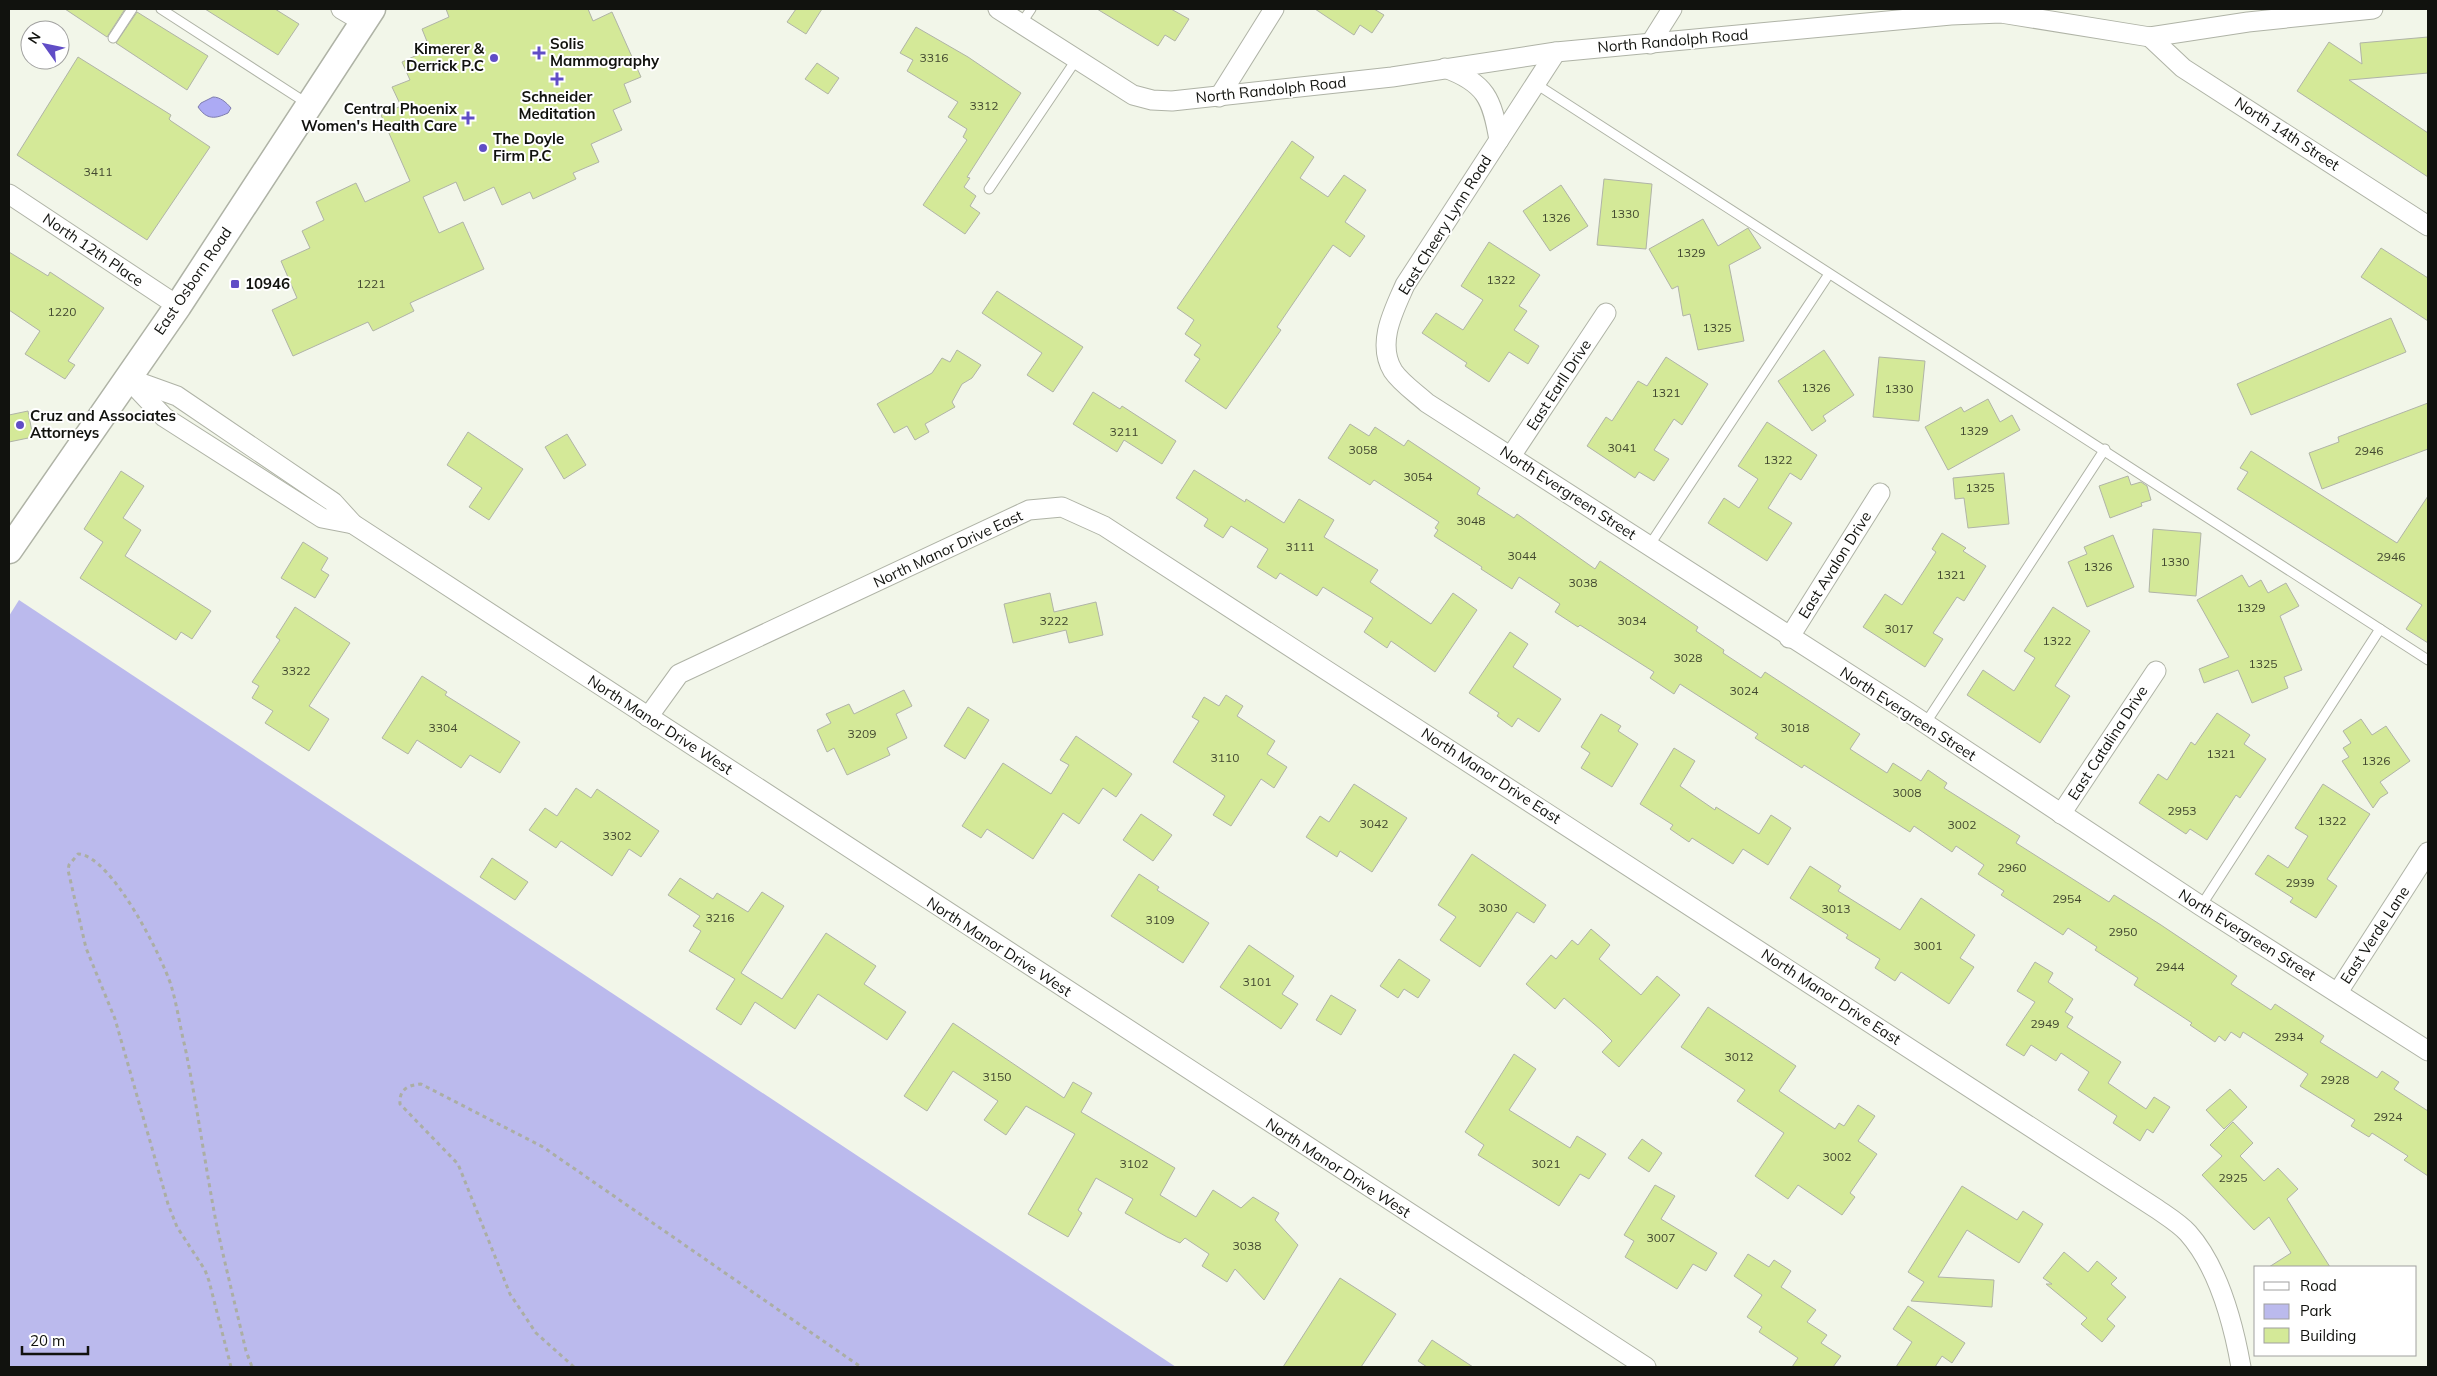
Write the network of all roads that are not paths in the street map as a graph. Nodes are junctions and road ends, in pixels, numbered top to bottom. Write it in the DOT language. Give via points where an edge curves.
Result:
graph roads {
  1 [pos="132,9"];
  2 [pos="161,9"];
  3 [pos="341,9"];
  4 [pos="998,9"];
  5 [pos="1274,9"];
  6 [pos="1672,9"];
  7 [pos="2372,9"];
  8 [pos="2003,11"];
  9 [pos="367,16"];
  10 [pos="1026,16"];
  11 [pos="2250,16"];
  12 [pos="2150,37"];
  13 [pos="113,38"];
  14 [pos="1650,44"];
  15 [pos="1556,52"];
  16 [pos="1076,60"];
  17 [pos="1445,68"];
  18 [pos="1536,84"];
  19 [pos="1219,96"];
  20 [pos="309,105"];
  21 [pos="1499,140"];
  22 [pos="989,189"];
  23 [pos="9,194"];
  24 [pos="2428,226"];
  25 [pos="1829,274"];
  26 [pos="178,306"];
  27 [pos="1606,313"];
  28 [pos="1393,370"];
  29 [pos="127,378"];
  30 [pos="245,442"];
  31 [pos="2104,449"];
  32 [pos="1511,456"];
  33 [pos="234,461"];
  34 [pos="1880,493"];
  35 [pos="353,524"];
  36 [pos="1649,546"];
  37 [pos="9,550"];
  38 [pos="2380,628"];
  39 [pos="1789,638"];
  40 [pos="2428,660"];
  41 [pos="2156,671"];
  42 [pos="648,717"];
  43 [pos="1925,724"];
  44 [pos="2061,814"];
  45 [pos="2428,852"];
  46 [pos="2201,906"];
  47 [pos="2338,992"];
  48 [pos="2428,1051"];
  49 [pos="1646,1367"];
  50 [pos="2241,1367"];
  1 -- 13 [label="lane"];
  2 -- 20 [label="lane"];
  3 -- 9 [label="street"];
  4 -- 10 [label="street, North Randolph Road"];
  5 -- 19 [label="street"];
  6 -- 14 [label="street"];
  7 -- 11 [label="street, North Randolph Road"];
  8 -- 12 [label="street, North Randolph Road"];
  8 -- 14 [label="street, North Randolph Road"];
  9 -- 20 [label="main road, East Osborn Road"];
  10 -- 16 [label="street, North Randolph Road"];
  11 -- 12 [label="street, North Randolph Road"];
  12 -- 24 [label="street, North 14th Street" via="2183,68"];
  14 -- 15 [label="street, North Randolph Road"];
  15 -- 17 [label="street, North Randolph Road"];
  15 -- 18 [label="street, East Cheery Lynn Road"];
  16 -- 19 [label="street, North Randolph Road" via="1133,95 1152,100"];
  16 -- 22 [label="lane"];
  17 -- 19 [label="street, North Randolph Road"];
  17 -- 21 [label="street, East Cheery Lynn Road" via="1476,84 1487,95 1494,110"];
  18 -- 21 [label="street, East Cheery Lynn Road"];
  18 -- 25 [label="lane"];
  20 -- 26 [label="main road, East Osborn Road"];
  21 -- 28 [label="street, East Cheery Lynn Road" via="1405,285 1389,318 1387,351"];
  23 -- 26 [label="street, North 12th Place"];
  25 -- 31 [label="lane"];
  25 -- 36 [label="lane"];
  26 -- 29 [label="main road, East Osborn Road"];
  27 -- 32 [label="street, East Earll Drive"];
  28 -- 32 [label="street, North Evergreen Street" via="1427,403"];
  29 -- 30 [label="street, North Manor Drive West" via="177,396"];
  29 -- 33 [label="street, North Manor Drive West" via="164,417"];
  29 -- 37 [label="main road, East Osborn Road"];
  30 -- 33 [label="street"];
  30 -- 35 [label="street, North Manor Drive West" via="333,502"];
  31 -- 38 [label="lane"];
  31 -- 43 [label="lane"];
  32 -- 36 [label="street, North Evergreen Street"];
  33 -- 35 [label="street, North Manor Drive West" via="322,518"];
  34 -- 39 [label="street, East Avalon Drive"];
  35 -- 42 [label="street, North Manor Drive West"];
  36 -- 39 [label="street, North Evergreen Street"];
  38 -- 40 [label="lane"];
  38 -- 46 [label="lane"];
  39 -- 43 [label="street, North Evergreen Street"];
  41 -- 44 [label="street, East Catalina Drive"];
  42 -- 49 [label="street, North Manor Drive West"];
  42 -- 50 [label="street, North Manor Drive East" via="679,674 1029,510 1062,507 1104,526 2157,1209 2187,1232 2209,1262 2237,1343"];
  43 -- 44 [label="street, North Evergreen Street"];
  44 -- 46 [label="street, North Evergreen Street"];
  45 -- 47 [label="street, East Verde Lane"];
  46 -- 47 [label="street, North Evergreen Street"];
  47 -- 48 [label="street, North Evergreen Street"];
}
